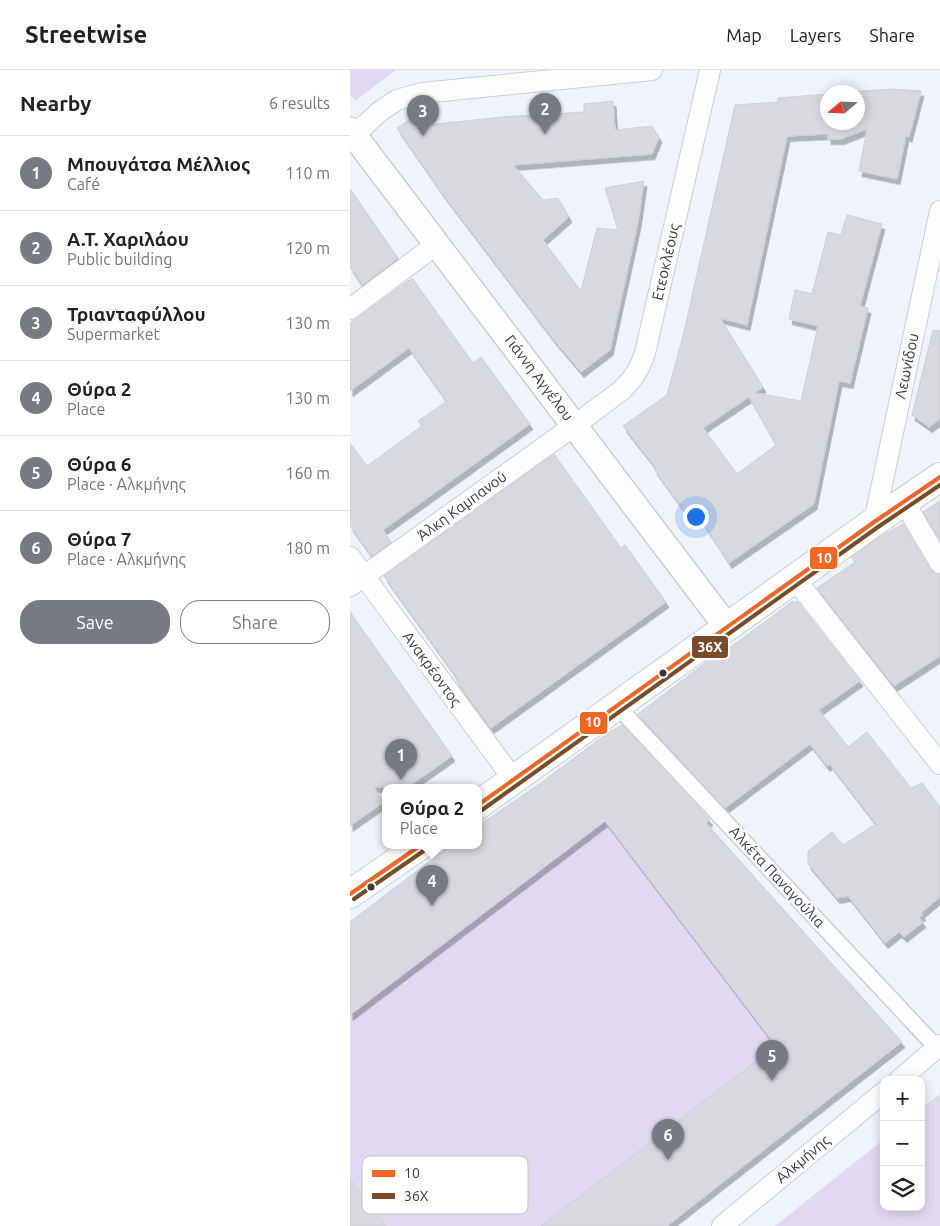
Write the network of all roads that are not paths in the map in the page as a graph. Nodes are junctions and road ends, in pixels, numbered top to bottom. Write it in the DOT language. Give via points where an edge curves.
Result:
graph roads {
  1 [pos="652,70"];
  2 [pos="710,70"];
  3 [pos="352,135"];
  4 [pos="940,211"];
  5 [pos="437,244"];
  6 [pos="350,309"];
  7 [pos="575,425"];
  8 [pos="940,477"];
  9 [pos="904,502"];
  10 [pos="874,522"];
  11 [pos="350,557"];
  12 [pos="940,563"];
  13 [pos="795,578"];
  14 [pos="357,581"];
  15 [pos="727,626"];
  16 [pos="617,706"];
  17 [pos="940,764"];
  18 [pos="514,780"];
  19 [pos="482,802"];
  20 [pos="415,849"];
  21 [pos="350,894"];
  22 [pos="939,1047"];
  23 [pos="904,1076"];
  24 [pos="880,1095"];
  25 [pos="726,1225"];
  1 -- 3 [label="street" via="422,93 398,100"];
  2 -- 7 [label="street, Ετεοκλέους" via="640,366 627,384"];
  3 -- 5 [label="street, Γιάννη Αγγέλου"];
  4 -- 10 [label="street, Λεωνίδου"];
  5 -- 6 [label="street"];
  5 -- 7 [label="street, Γιάννη Αγγέλου"];
  7 -- 14 [label="street, Άλκη Καμπανού"];
  7 -- 15 [label="street, Γιάννη Αγγέλου"];
  8 -- 9 [label="main road"];
  9 -- 10 [label="main road"];
  9 -- 12 [label="street"];
  10 -- 13 [label="main road"];
  11 -- 14 [label="street, Ανακρέοντος"];
  13 -- 15 [label="main road"];
  13 -- 17 [label="street"];
  14 -- 18 [label="street, Ανακρέοντος"];
  15 -- 16 [label="main road"];
  16 -- 18 [label="main road"];
  16 -- 22 [label="street, Αλκέτα Παναγούλια"];
  18 -- 19 [label="main road"];
  20 -- 21 [label="main road"];
  22 -- 23 [label="street"];
  24 -- 25 [label="street, Αλκμήνης"];
}
